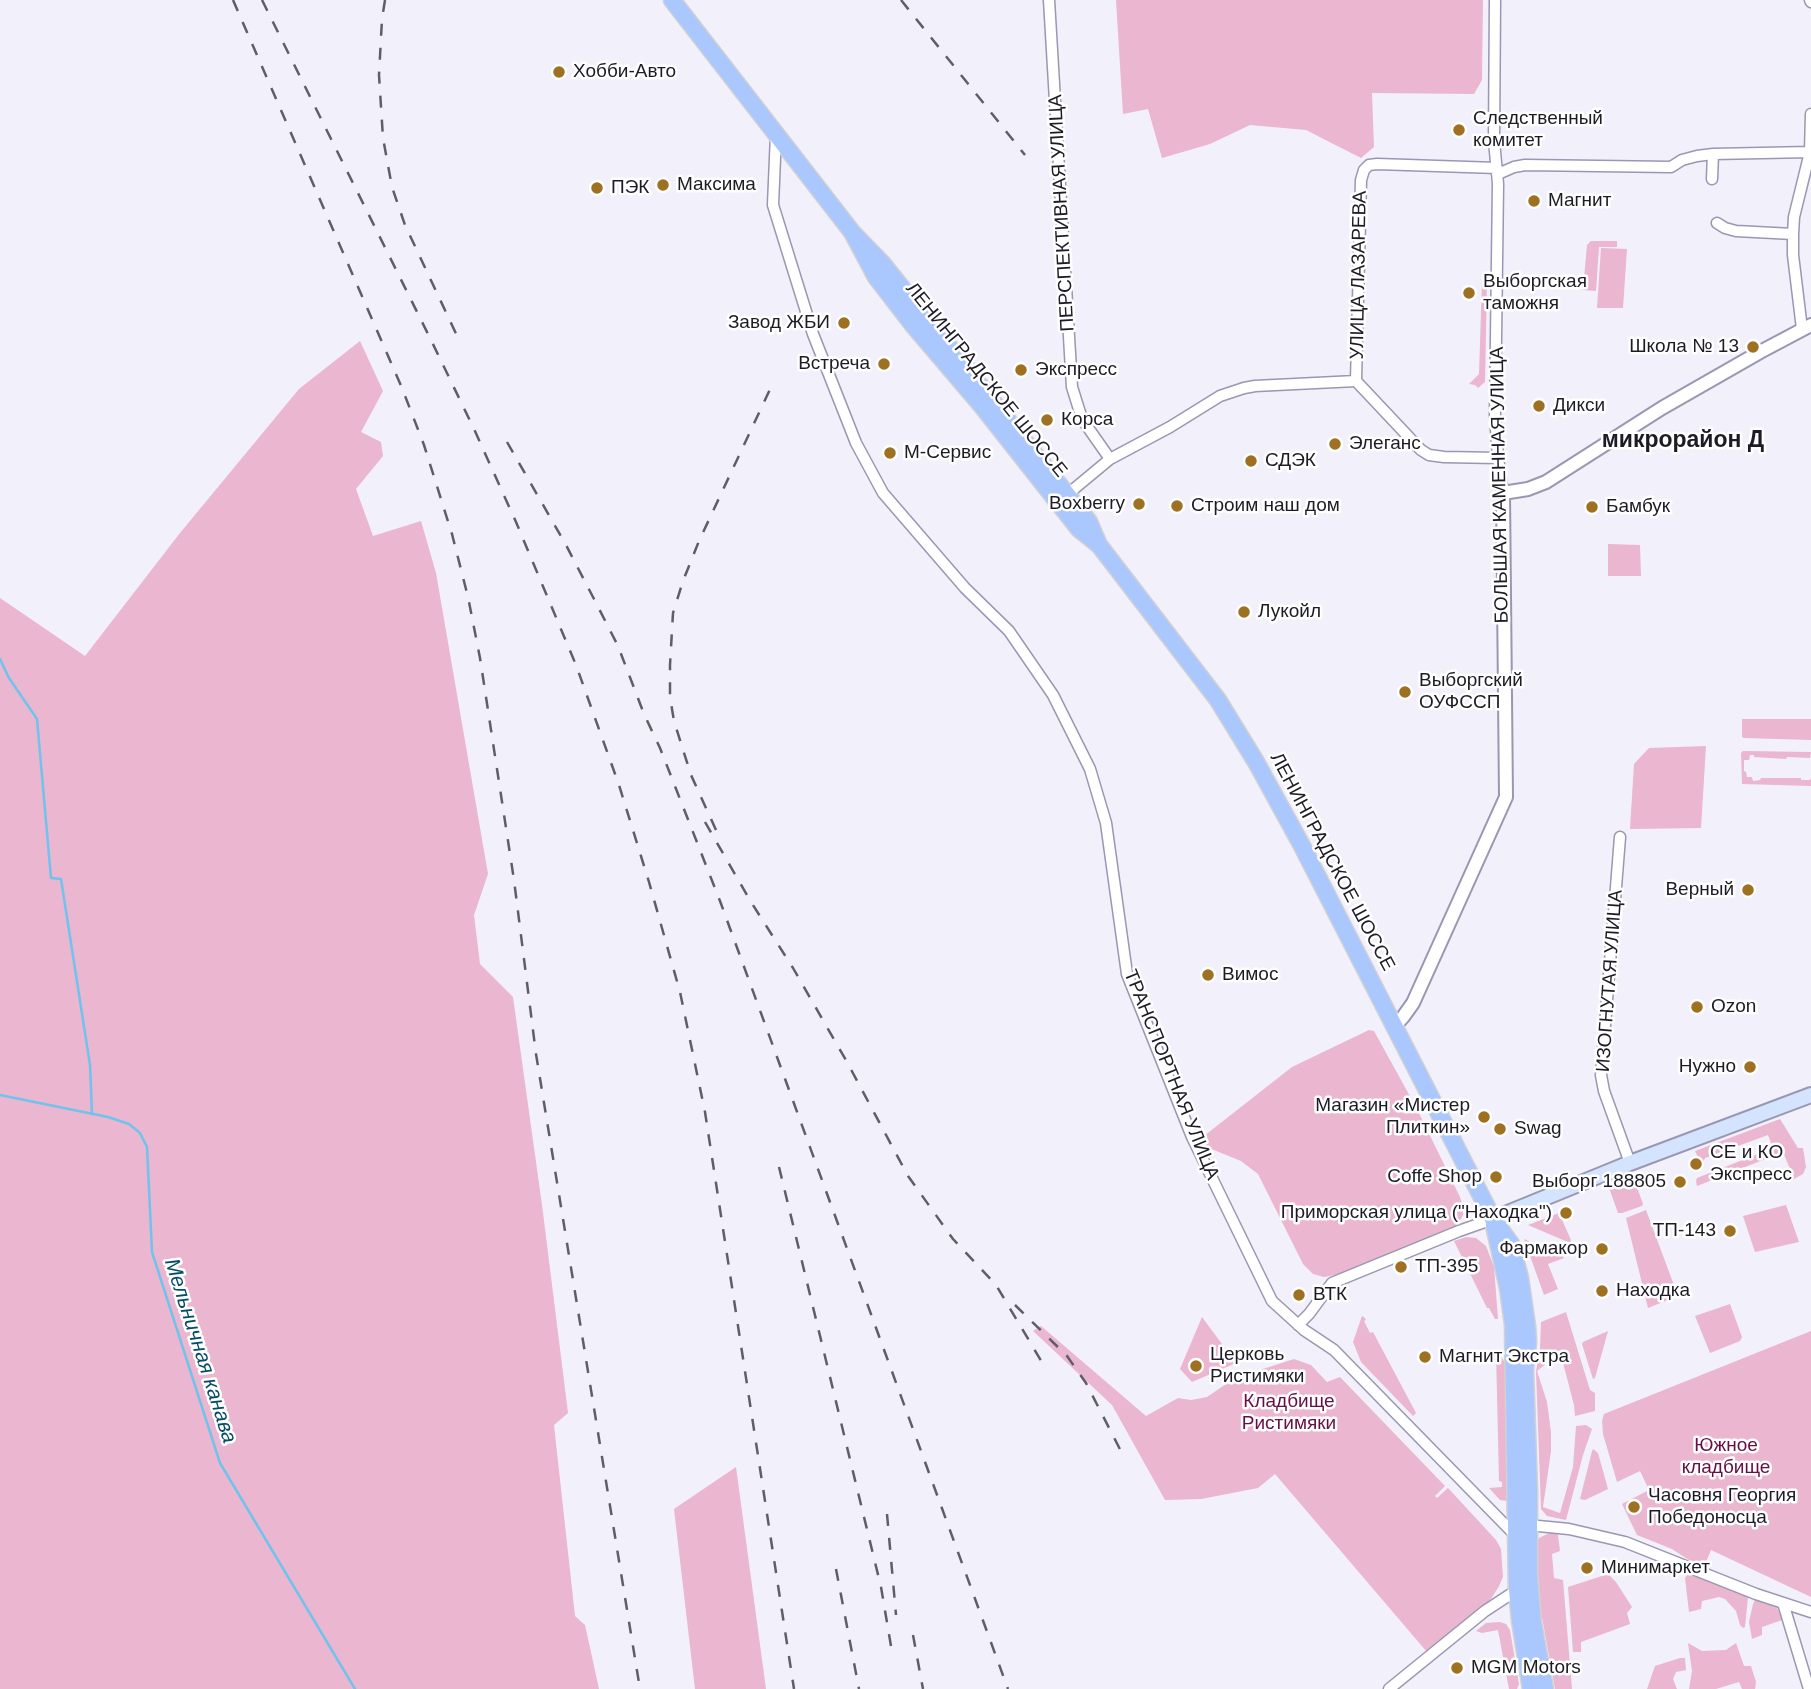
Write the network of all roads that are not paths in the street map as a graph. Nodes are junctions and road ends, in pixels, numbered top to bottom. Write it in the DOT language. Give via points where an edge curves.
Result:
graph roads {
  1 [pos="672,0"];
  2 [pos="1049,0"];
  3 [pos="1495,0"];
  4 [pos="1811,114"];
  5 [pos="776,132"];
  6 [pos="1810,152"];
  7 [pos="1713,154"];
  8 [pos="1497,171"];
  9 [pos="1712,179"];
  10 [pos="1717,223"];
  11 [pos="1793,234"];
  12 [pos="1807,327"];
  13 [pos="1356,381"];
  14 [pos="1498,458"];
  15 [pos="1110,459"];
  16 [pos="1503,493"];
  17 [pos="1063,499"];
  18 [pos="1620,837"];
  19 [pos="1394,1027"];
  20 [pos="1811,1095"];
  21 [pos="1630,1163"];
  22 [pos="1493,1219"];
  23 [pos="1298,1325"];
  24 [pos="1522,1530"];
  25 [pos="1517,1590"];
  26 [pos="1783,1603"];
  27 [pos="1811,1612"];
  28 [pos="1389,1689"];
  29 [pos="1531,1689"];
  30 [pos="1545,1689"];
  31 [pos="1809,1689"];
  1 -- 5 [label="main road, ЛЕНИНГРАДСКОЕ ШОССЕ"];
  2 -- 15 [label="street, ПЕРСПЕКТИВНАЯ УЛИЦА" via="1072,387 1082,419"];
  3 -- 8 [label="street, БОЛЬШАЯ КАМЕННАЯ УЛИЦА"];
  4 -- 6 [label="street"];
  5 -- 17 [label="main road, ЛЕНИНГРАДСКОЕ ШОССЕ" via="852,232 883,263"];
  5 -- 23 [label="street, ТРАНСПОРТНАЯ УЛИЦА" via="773,205 813,334 856,443 883,493 1009,631 1053,695 1090,769 1106,823 1127,974 1192,1137 1260,1278 1272,1301"];
  6 -- 7 [label="street"];
  6 -- 11 [label="street"];
  7 -- 8 [label="street" via="1671,167 1525,165"];
  7 -- 9 [label="street"];
  8 -- 13 [label="street, УЛИЦА ЛАЗАРЕВА" via="1377,164 1364,170"];
  8 -- 14 [label="street, БОЛЬШАЯ КАМЕННАЯ УЛИЦА"];
  10 -- 11 [label="street" via="1736,231"];
  11 -- 12 [label="street"];
  12 -- 16 [label="street" via="1662,408 1546,482"];
  13 -- 14 [label="street" via="1429,455"];
  13 -- 15 [label="street" via="1244,388 1220,396"];
  14 -- 16 [label="street, БОЛЬШАЯ КАМЕННАЯ УЛИЦА"];
  15 -- 17 [label="street"];
  16 -- 19 [label="street, БОЛЬШАЯ КАМЕННАЯ УЛИЦА" via="1506,797 1413,1003"];
  17 -- 19 [label="main road, ЛЕНИНГРАДСКОЕ ШОССЕ" via="1089,522 1099,545 1217,700 1256,762"];
  18 -- 21 [label="street, ИЗОГНУТАЯ УЛИЦА" via="1601,1075"];
  19 -- 22 [label="main road, ЛЕНИНГРАДСКОЕ ШОССЕ"];
  20 -- 21 [label="main road"];
  21 -- 22 [label="main road"];
  22 -- 23 [label="street" via="1332,1283"];
  22 -- 24 [label="main road, ЛЕНИНГРАДСКОЕ ШОССЕ" via="1513,1324"];
  23 -- 24 [label="street, ТРАНСПОРТНАЯ УЛИЦА" via="1334,1350"];
  24 -- 25 [label="main road, ЛЕНИНГРАДСКОЕ ШОССЕ"];
  24 -- 26 [label="street" via="1569,1529 1625,1542"];
  24 -- 30 [label="main road, ЛЕНИНГРАДСКОЕ ШОССЕ"];
  25 -- 28 [label="street"];
  25 -- 29 [label="main road, ЛЕНИНГРАДСКОЕ ШОССЕ"];
  26 -- 27 [label="street"];
  26 -- 31 [label="street"];
}
